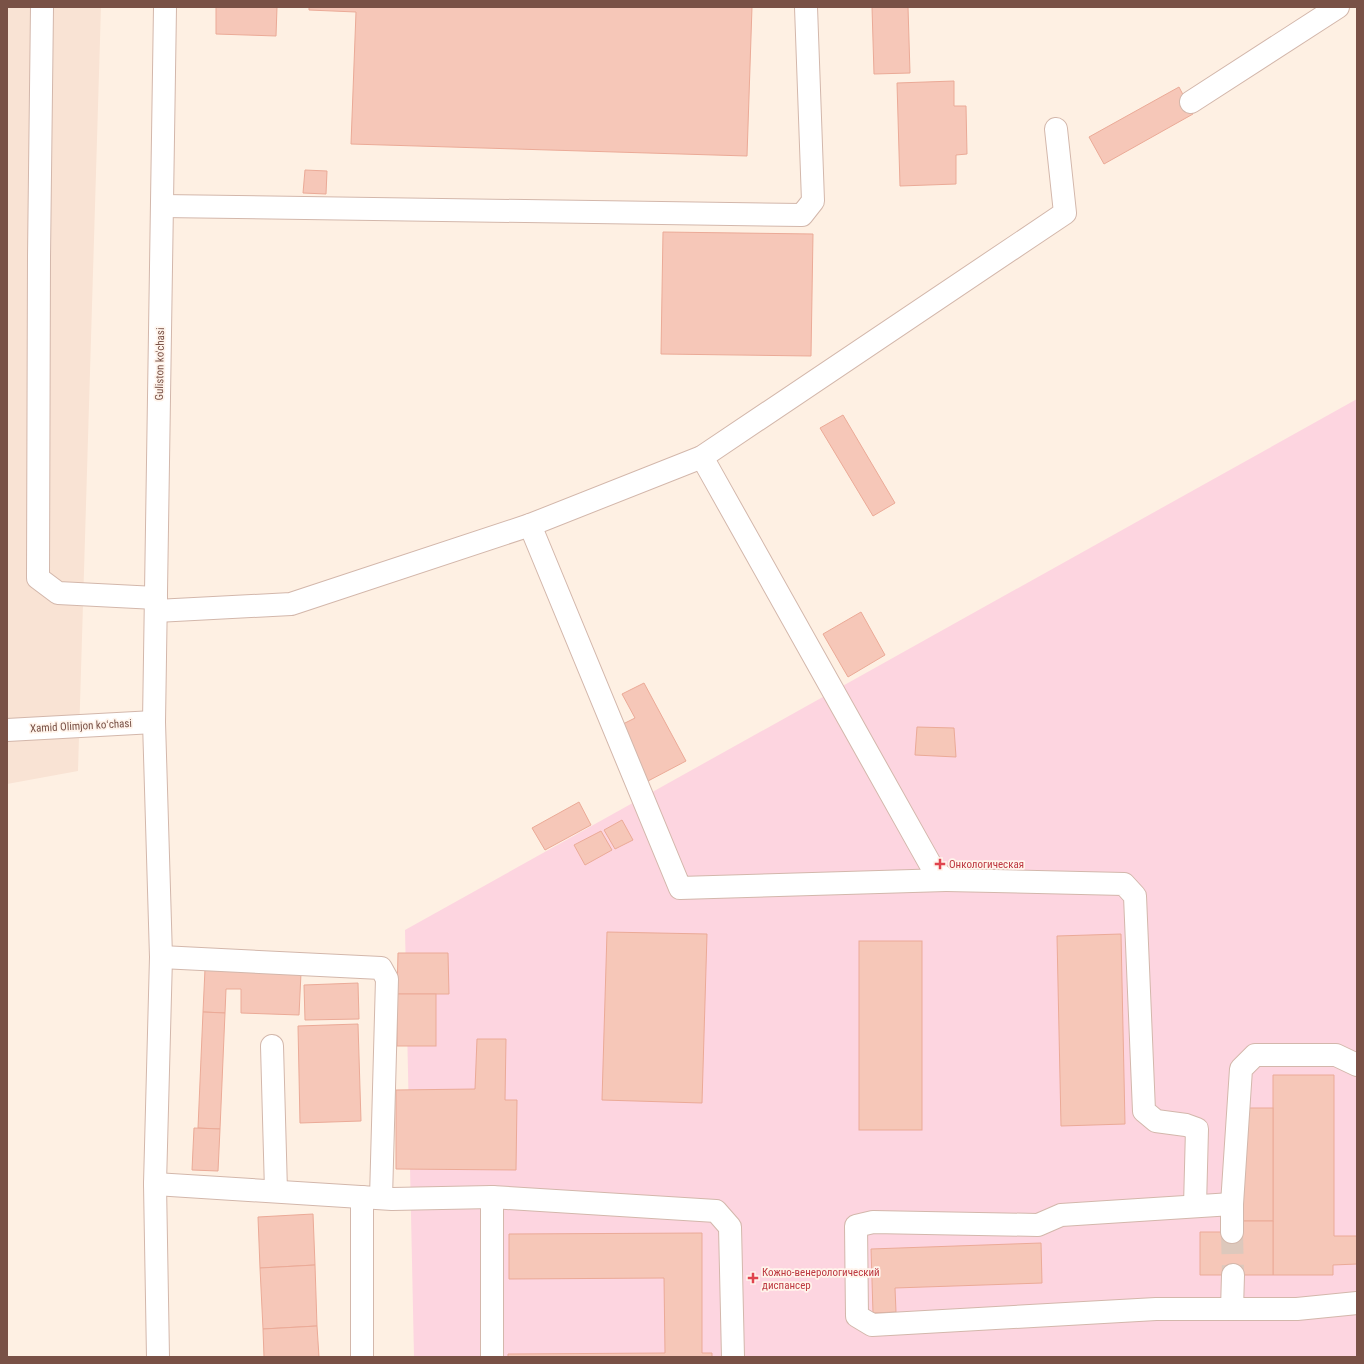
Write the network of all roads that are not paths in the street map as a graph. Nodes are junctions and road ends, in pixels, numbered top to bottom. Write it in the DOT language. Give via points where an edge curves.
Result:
graph roads {
  1 [pos="42,7"];
  2 [pos="165,7"];
  3 [pos="806,7"];
  4 [pos="1338,7"];
  5 [pos="1191,102"];
  6 [pos="1056,129"];
  7 [pos="162,206"];
  8 [pos="702,457"];
  9 [pos="530,525"];
  10 [pos="156,604"];
  11 [pos="154,722"];
  12 [pos="7,730"];
  13 [pos="946,880"];
  14 [pos="161,957"];
  15 [pos="272,1046"];
  16 [pos="1357,1065"];
  17 [pos="155,1184"];
  18 [pos="276,1192"];
  19 [pos="372,1197"];
  20 [pos="492,1197"];
  21 [pos="1232,1204"];
  22 [pos="1195,1206"];
  23 [pos="1232,1232"];
  24 [pos="1233,1275"];
  25 [pos="1357,1303"];
  26 [pos="1232,1309"];
  27 [pos="158,1357"];
  28 [pos="362,1357"];
  29 [pos="492,1357"];
  30 [pos="733,1357"];
  1 -- 10 [label="street" via="38,256 38,578 58,593"];
  2 -- 7 [label="street, Guliston ko'chasi"];
  3 -- 7 [label="street" via="813,201 802,215"];
  4 -- 5 [label="street"];
  6 -- 8 [label="street" via="1065,213"];
  7 -- 10 [label="street, Guliston ko'chasi"];
  8 -- 9 [label="street"];
  8 -- 13 [label="street" via="933,869"];
  9 -- 10 [label="street" via="290,604"];
  9 -- 13 [label="street" via="680,888"];
  10 -- 11 [label="street, Guliston ko'chasi"];
  11 -- 12 [label="street, Xamid Olimjon koʻchasi"];
  11 -- 14 [label="street, Guliston ko'chasi"];
  13 -- 22 [label="street" via="1124,884 1135,896 1144,1111 1156,1121 1197,1129"];
  14 -- 17 [label="street, Guliston ko'chasi"];
  14 -- 19 [label="street" via="381,968 387,979"];
  15 -- 18 [label="street"];
  16 -- 21 [label="street" via="1336,1055 1255,1056 1241,1069"];
  17 -- 18 [label="street"];
  17 -- 27 [label="street, Guliston ko'chasi"];
  18 -- 19 [label="street"];
  19 -- 20 [label="street"];
  19 -- 28 [label="street"];
  20 -- 29 [label="street"];
  20 -- 30 [label="street" via="716,1211 730,1227"];
  21 -- 22 [label="street"];
  21 -- 23 [label="street"];
  22 -- 26 [label="street" via="1061,1215 1038,1225 873,1222 856,1226 857,1316 872,1325 1156,1310"];
  24 -- 26 [label="street"];
  25 -- 26 [label="street" via="1297,1309"];
}
